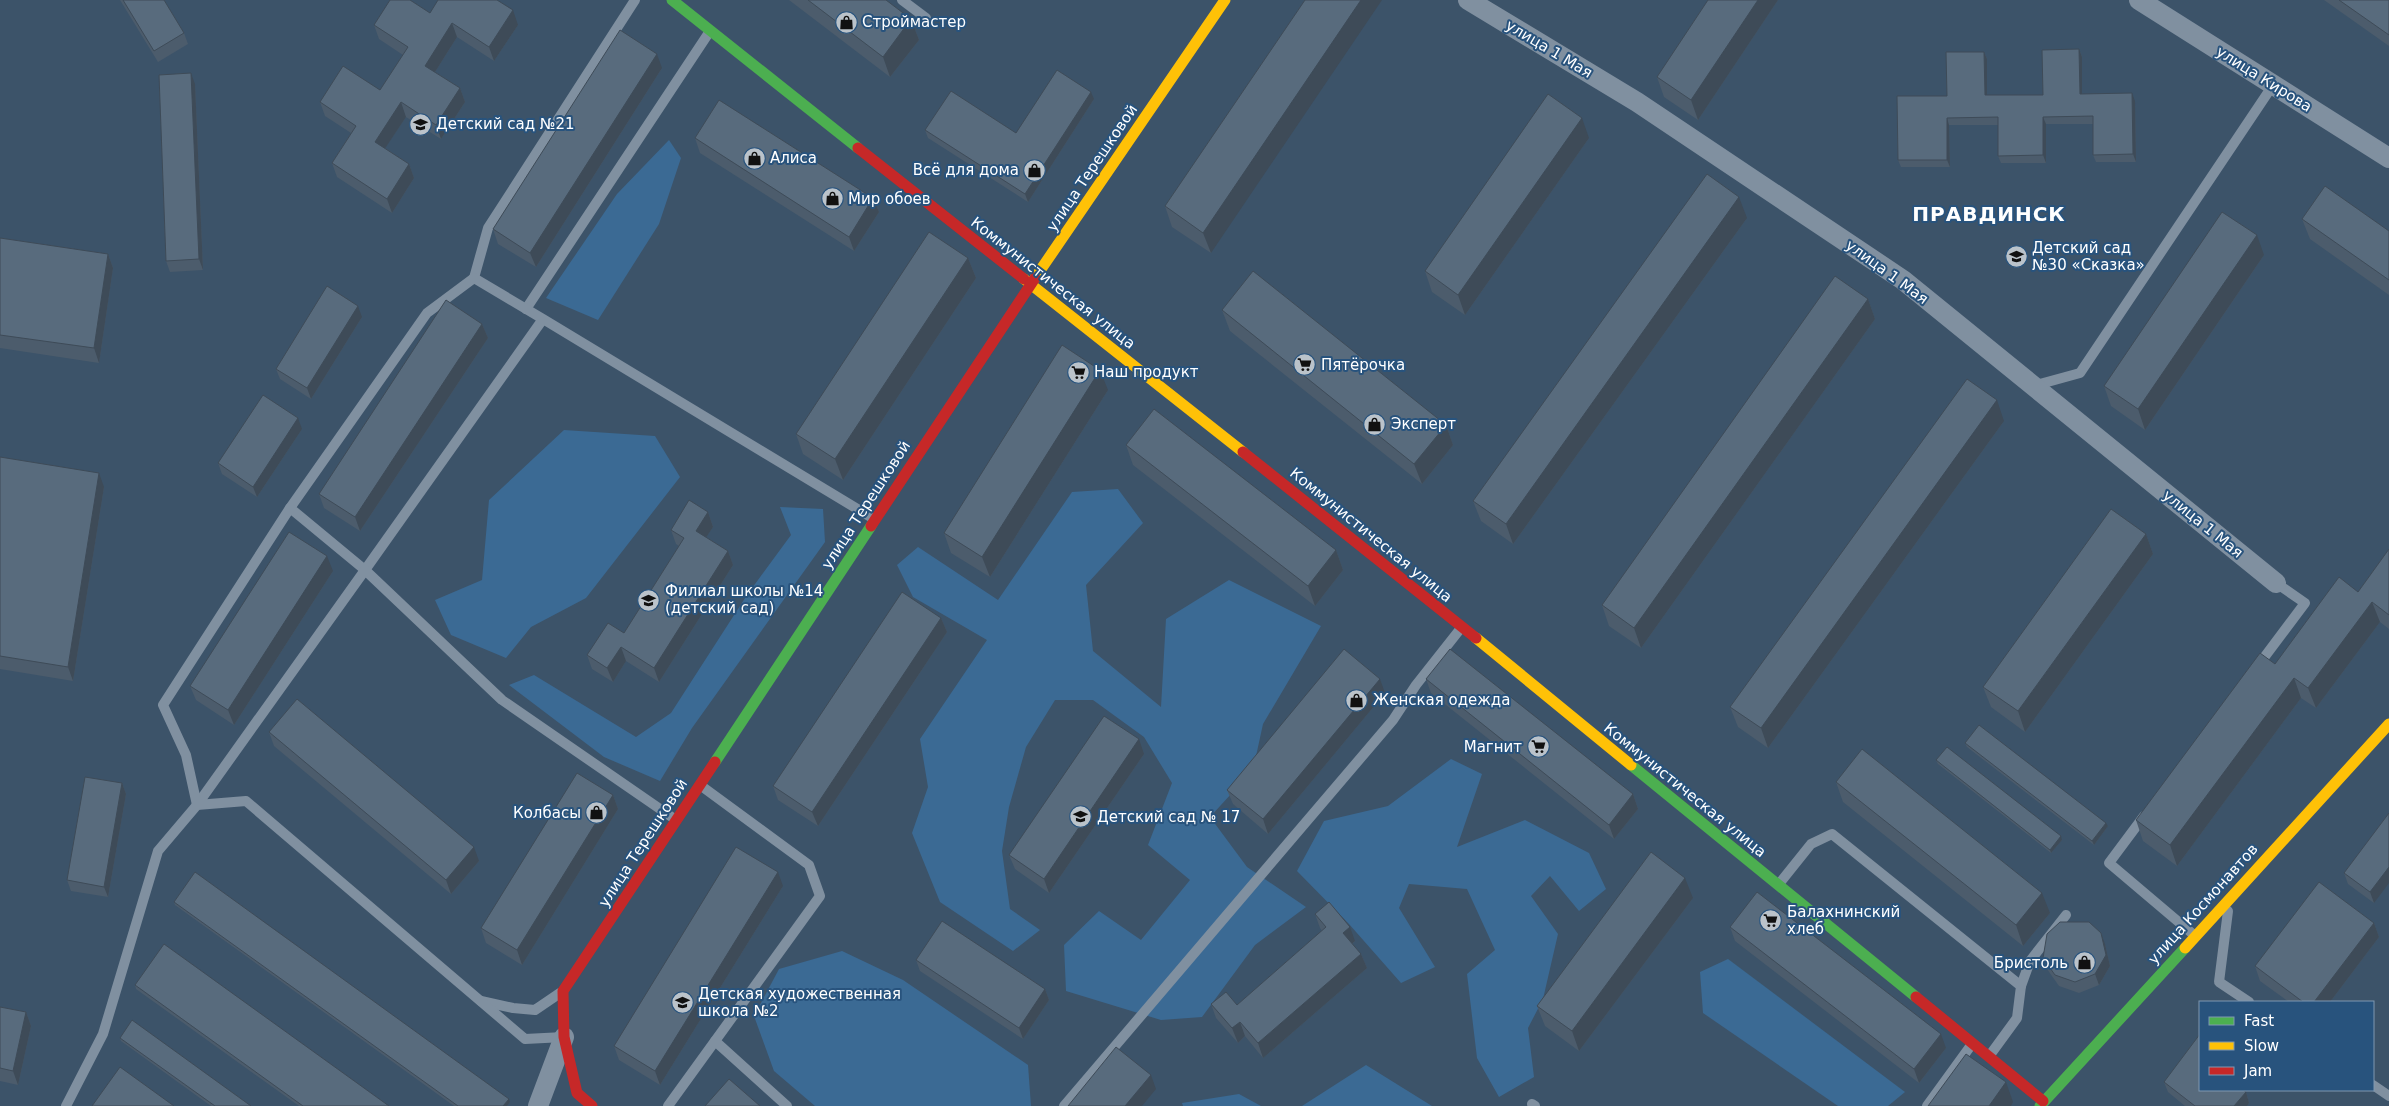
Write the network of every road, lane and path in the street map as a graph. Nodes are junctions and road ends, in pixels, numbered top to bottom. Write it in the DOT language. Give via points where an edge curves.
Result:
graph roads {
  1 [pos="635,0"];
  2 [pos="672,0"];
  3 [pos="902,0"];
  4 [pos="1225,0"];
  5 [pos="1468,0"];
  6 [pos="2139,0"];
  7 [pos="926,18"];
  8 [pos="710,30"];
  9 [pos="2273,85"];
  10 [pos="2389,158"];
  11 [pos="474,278"];
  12 [pos="1030,284"];
  13 [pos="526,309"];
  14 [pos="543,319"];
  15 [pos="2033,386"];
  16 [pos="290,508"];
  17 [pos="875,519"];
  18 [pos="365,570"];
  19 [pos="2276,583"];
  20 [pos="1462,627"];
  21 [pos="2251,674"];
  22 [pos="2389,724"];
  23 [pos="700,784"];
  24 [pos="197,805"];
  25 [pos="2150,808"];
  26 [pos="676,820"];
  27 [pos="1778,885"];
  28 [pos="2230,898"];
  29 [pos="2066,915"];
  30 [pos="2194,936"];
  31 [pos="2020,986"];
  32 [pos="563,991"];
  33 [pos="480,1000"];
  34 [pos="2247,1001"];
  35 [pos="564,1037"];
  36 [pos="715,1041"];
  37 [pos="1972,1043"];
  38 [pos="1989,1056"];
  39 [pos="2374,1086"];
  40 [pos="2389,1096"];
  41 [pos="2045,1104"];
  42 [pos="66,1106"];
  43 [pos="538,1106"];
  44 [pos="592,1106"];
  45 [pos="668,1106"];
  46 [pos="788,1106"];
  47 [pos="1064,1106"];
  48 [pos="1927,1106"];
  1 -- 11 [label="lane" via="488,228"];
  2 -- 8 [label="street, Коммунистическая улица"];
  3 -- 7 [label="lane"];
  4 -- 12 [label="street, улица Терешковой"];
  5 -- 15 [label="street, улица 1 Мая" via="1637,102 1903,280"];
  6 -- 9 [label="street, улица Кирова"];
  8 -- 12 [label="street, Коммунистическая улица"];
  8 -- 13 [label="lane"];
  9 -- 10 [label="street, улица Кирова"];
  9 -- 15 [label="lane" via="2080,373"];
  11 -- 13 [label="lane"];
  11 -- 16 [label="lane" via="427,313"];
  12 -- 17 [label="street, улица Терешковой"];
  12 -- 20 [label="street, Коммунистическая улица"];
  13 -- 14 [label="lane"];
  14 -- 17 [label="lane"];
  14 -- 18 [label="lane"];
  15 -- 19 [label="street, улица 1 Мая"];
  16 -- 18 [label="lane"];
  16 -- 24 [label="lane" via="163,705 186,755"];
  17 -- 23 [label="street, улица Терешковой"];
  18 -- 24 [label="lane"];
  18 -- 26 [label="lane" via="502,700"];
  19 -- 21 [label="lane" via="2305,603"];
  20 -- 27 [label="street, Коммунистическая улица"];
  20 -- 47 [label="lane" via="1393,720"];
  22 -- 28 [label="street, улица Космонавтов"];
  23 -- 26 [label="street, улица Терешковой"];
  23 -- 36 [label="lane" via="809,865 820,896"];
  24 -- 33 [label="lane" via="246,801"];
  24 -- 42 [label="lane" via="158,851 103,1034"];
  25 -- 30 [label="lane" via="2109,863"];
  26 -- 32 [label="street, улица Терешковой"];
  27 -- 31 [label="lane" via="1811,844 1832,834"];
  27 -- 37 [label="street, Коммунистическая улица"];
  28 -- 30 [label="street, улица Космонавтов"];
  28 -- 34 [label="lane" via="2218,982"];
  29 -- 31 [label="lane" via="2030,961"];
  30 -- 41 [label="street, улица Космонавтов"];
  31 -- 38 [label="lane" via="2017,1018"];
  32 -- 33 [label="lane" via="535,1010"];
  32 -- 35 [label="street"];
  33 -- 35 [label="lane" via="525,1039"];
  35 -- 43 [label="street"];
  35 -- 44 [label="street" via="577,1093"];
  36 -- 45 [label="lane"];
  36 -- 46 [label="lane"];
  37 -- 38 [label="street, Коммунистическая улица"];
  37 -- 48 [label="lane"];
  38 -- 41 [label="street, Коммунистическая улица"];
  39 -- 40 [label="lane"];
}
